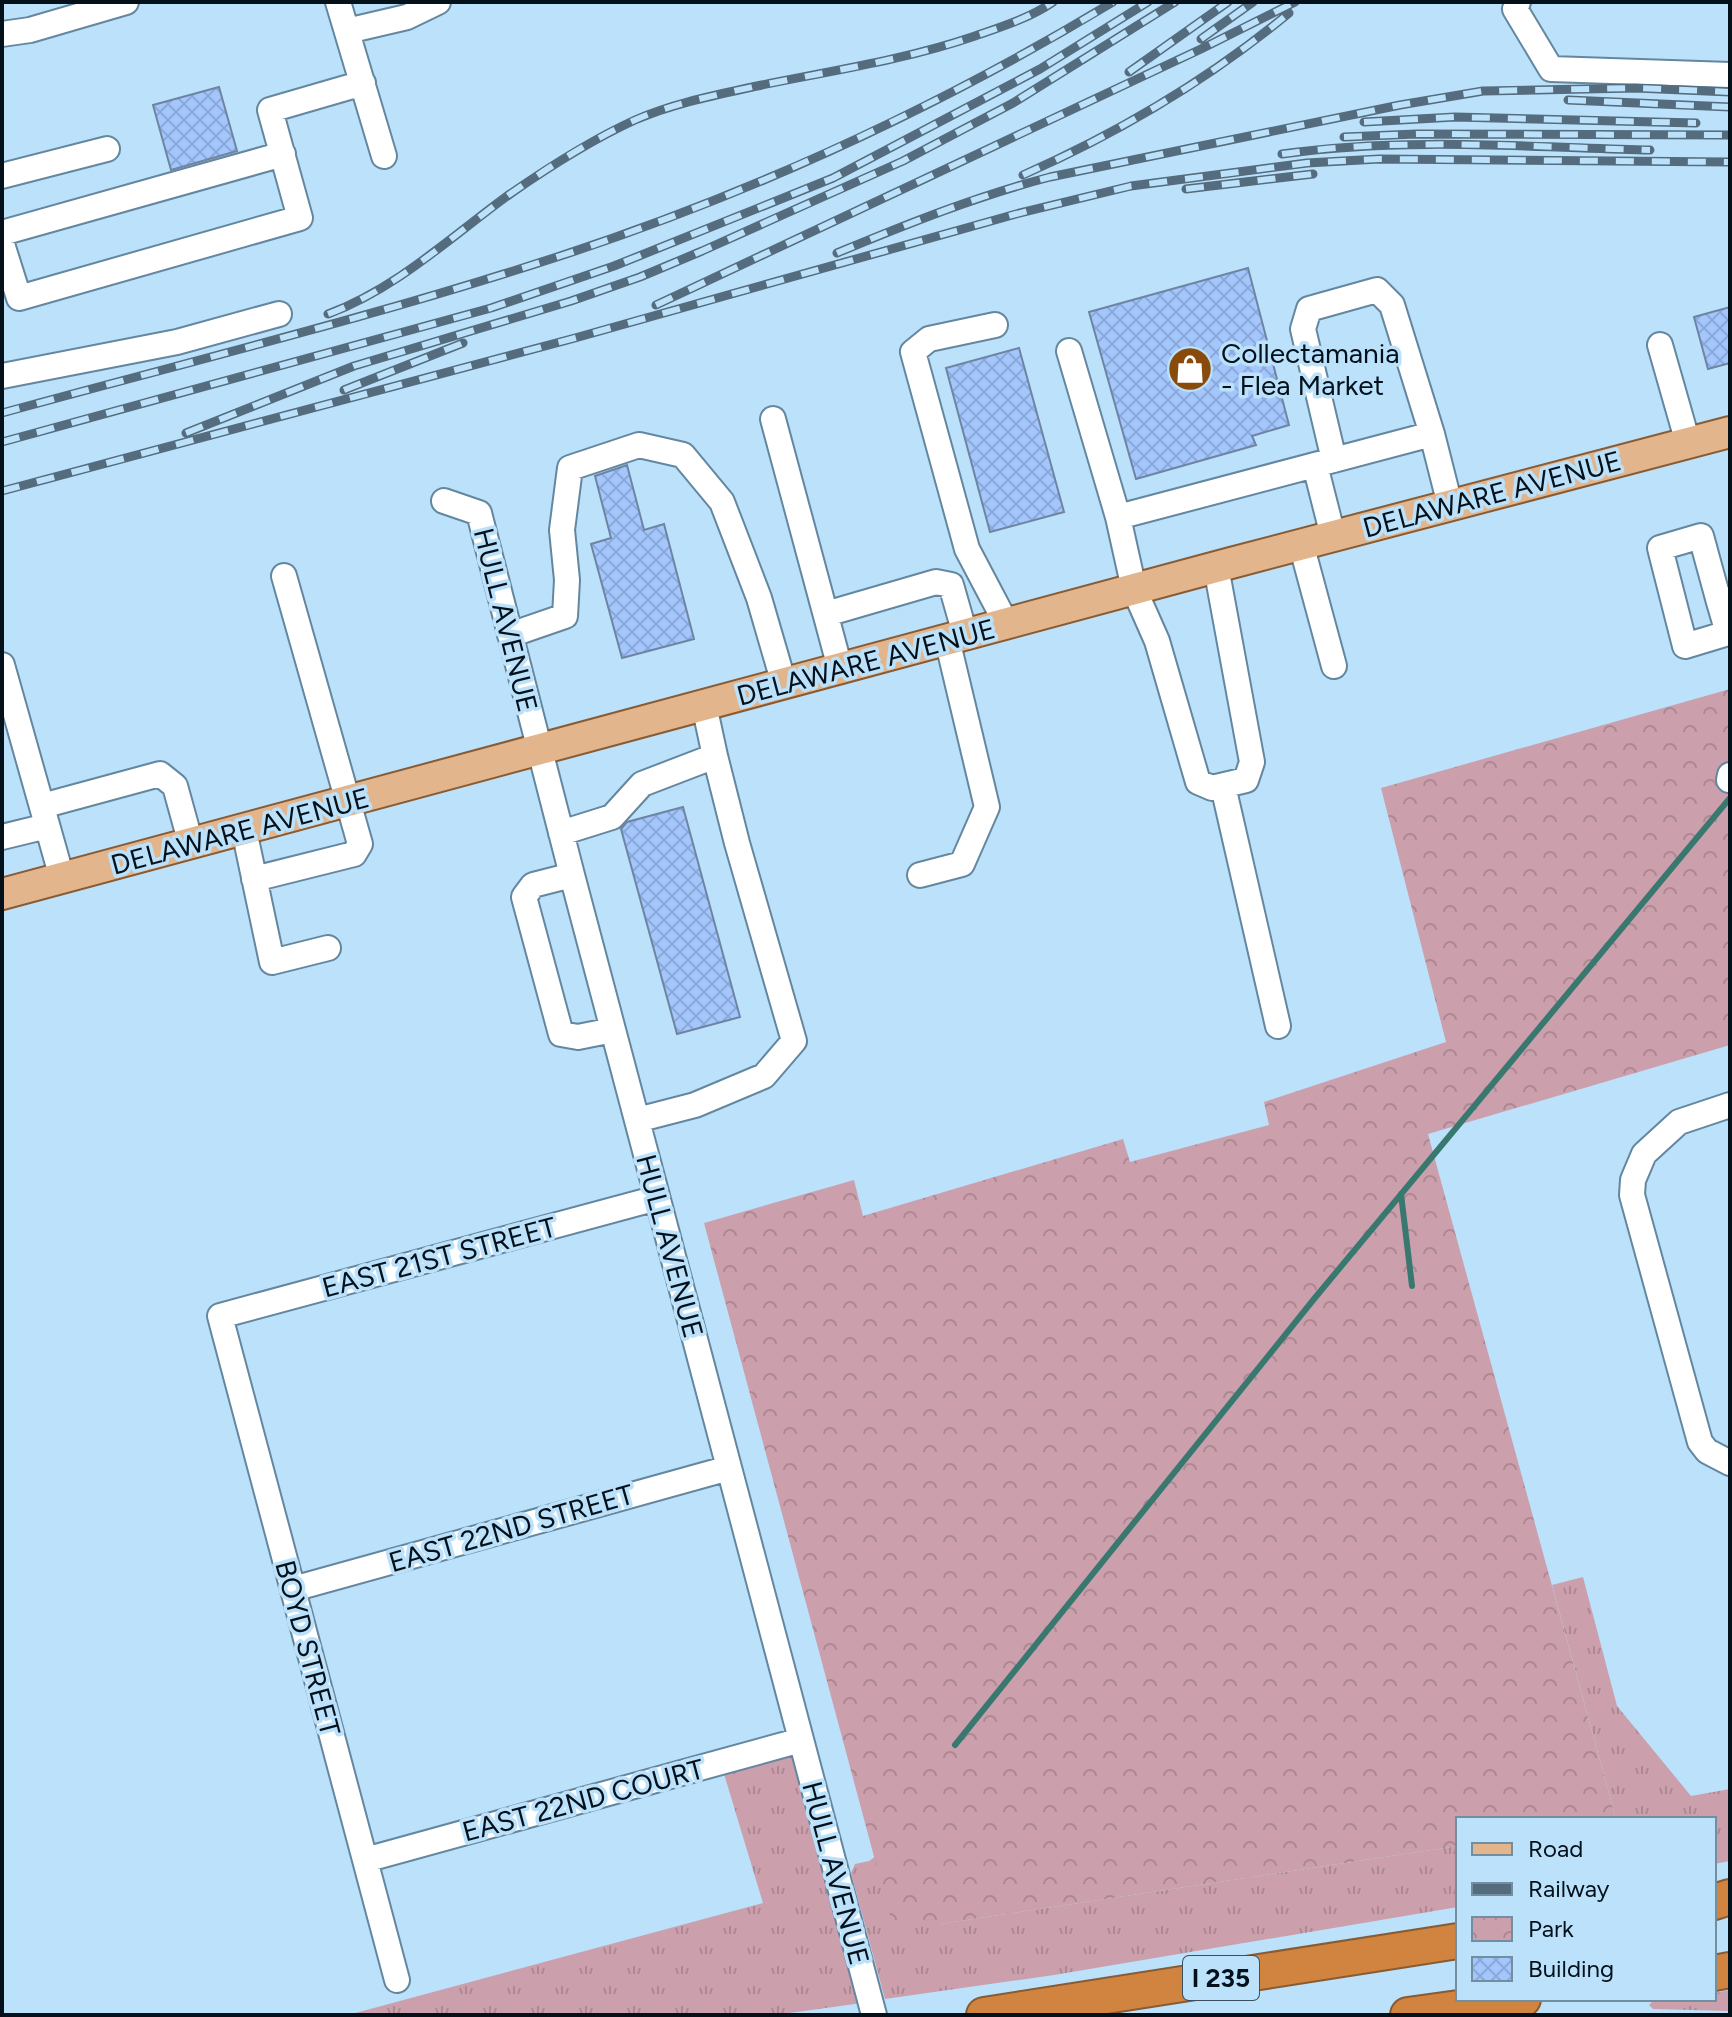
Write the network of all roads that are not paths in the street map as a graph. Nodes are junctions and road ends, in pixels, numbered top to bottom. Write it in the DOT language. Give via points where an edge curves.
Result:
graph roads {
  1 [pos="126,2"];
  2 [pos="338,2"];
  3 [pos="438,2"];
  4 [pos="1518,2"];
  5 [pos="347,31"];
  6 [pos="2,34"];
  7 [pos="1730,75"];
  8 [pos="363,83"];
  9 [pos="107,149"];
  10 [pos="283,154"];
  11 [pos="384,156"];
  12 [pos="2,176"];
  13 [pos="2,233"];
  14 [pos="2,244"];
  15 [pos="279,314"];
  16 [pos="995,325"];
  17 [pos="1660,345"];
  18 [pos="1069,351"];
  19 [pos="2,376"];
  20 [pos="773,419"];
  21 [pos="1730,432"];
  22 [pos="1432,434"];
  23 [pos="1688,443"];
  24 [pos="1325,462"];
  25 [pos="444,501"];
  26 [pos="1450,505"];
  27 [pos="1118,517"];
  28 [pos="1333,536"];
  29 [pos="1301,544"];
  30 [pos="1216,567"];
  31 [pos="284,576"];
  32 [pos="1134,589"];
  33 [pos="826,614"];
  34 [pos="1006,623"];
  35 [pos="510,635"];
  36 [pos="956,637"];
  37 [pos="2,665"];
  38 [pos="1334,666"];
  39 [pos="840,668"];
  40 [pos="784,684"];
  41 [pos="704,705"];
  42 [pos="539,750"];
  43 [pos="715,756"];
  44 [pos="1223,786"];
  45 [pos="350,801"];
  46 [pos="45,816"];
  47 [pos="244,830"];
  48 [pos="561,833"];
  49 [pos="2,837"];
  50 [pos="191,844"];
  51 [pos="572,875"];
  52 [pos="920,875"];
  53 [pos="62,878"];
  54 [pos="254,879"];
  55 [pos="2,894"];
  56 [pos="328,948"];
  57 [pos="1278,1026"];
  58 [pos="613,1030"];
  59 [pos="1730,1105"];
  60 [pos="637,1120"];
  61 [pos="657,1198"];
  62 [pos="220,1316"];
  63 [pos="1730,1463"];
  64 [pos="729,1468"];
  65 [pos="293,1589"];
  66 [pos="801,1740"];
  67 [pos="365,1860"];
  68 [pos="1456,1941"];
  69 [pos="397,1980"];
  70 [pos="1509,2001"];
  71 [pos="874,2015"];
  72 [pos="984,2015"];
  73 [pos="1408,2015"];
  1 -- 6 [label="street"];
  2 -- 5 [label="street"];
  3 -- 5 [label="street" via="407,17"];
  4 -- 7 [label="street" via="1515,9 1551,69"];
  5 -- 8 [label="street"];
  8 -- 10 [label="street" via="270,110"];
  8 -- 11 [label="street"];
  9 -- 12 [label="street"];
  10 -- 13 [label="street"];
  10 -- 14 [label="street" via="300,218 19,298"];
  15 -- 19 [label="street" via="177,342"];
  16 -- 34 [label="street" via="929,339 913,352 967,549"];
  17 -- 23 [label="street"];
  18 -- 27 [label="street"];
  20 -- 33 [label="street"];
  21 -- 23 [label="main road, DELAWARE AVENUE"];
  22 -- 24 [label="street"];
  22 -- 24 [label="street" via="1392,305 1377,290 1309,309 1303,329"];
  22 -- 26 [label="street"];
  23 -- 26 [label="main road, DELAWARE AVENUE"];
  24 -- 27 [label="street"];
  24 -- 28 [label="street"];
  25 -- 35 [label="street, HULL AVENUE" via="479,513"];
  26 -- 28 [label="main road, DELAWARE AVENUE"];
  27 -- 32 [label="street"];
  28 -- 29 [label="main road, DELAWARE AVENUE"];
  29 -- 30 [label="main road, DELAWARE AVENUE"];
  29 -- 38 [label="street"];
  30 -- 32 [label="main road, DELAWARE AVENUE"];
  30 -- 44 [label="street" via="1252,762 1246,780"];
  31 -- 45 [label="street"];
  32 -- 34 [label="main road, DELAWARE AVENUE"];
  32 -- 44 [label="street" via="1157,641 1198,782"];
  33 -- 36 [label="street" via="936,582 951,585"];
  33 -- 39 [label="street"];
  34 -- 36 [label="main road, DELAWARE AVENUE"];
  35 -- 40 [label="street" via="565,616 562,530 570,468 639,445 683,455 722,502 759,598"];
  35 -- 42 [label="street, HULL AVENUE"];
  36 -- 39 [label="main road, DELAWARE AVENUE"];
  36 -- 52 [label="street" via="987,807 962,864"];
  37 -- 46 [label="street"];
  39 -- 40 [label="main road, DELAWARE AVENUE"];
  40 -- 41 [label="main road, DELAWARE AVENUE"];
  41 -- 42 [label="main road, DELAWARE AVENUE"];
  41 -- 43 [label="street"];
  42 -- 45 [label="main road, DELAWARE AVENUE"];
  42 -- 48 [label="street, HULL AVENUE"];
  43 -- 48 [label="street" via="642,784 612,817"];
  43 -- 60 [label="street" via="794,1041 764,1076 695,1105"];
  44 -- 57 [label="street"];
  45 -- 47 [label="main road, DELAWARE AVENUE"];
  45 -- 54 [label="street" via="360,844 354,854"];
  46 -- 49 [label="street"];
  46 -- 50 [label="street" via="160,774 175,786"];
  46 -- 53 [label="street"];
  47 -- 50 [label="main road, DELAWARE AVENUE"];
  47 -- 54 [label="street"];
  48 -- 51 [label="street, HULL AVENUE"];
  50 -- 53 [label="main road, DELAWARE AVENUE"];
  51 -- 58 [label="street, HULL AVENUE"];
  51 -- 58 [label="street" via="533,885 524,897 561,1034 578,1037"];
  53 -- 55 [label="main road, DELAWARE AVENUE"];
  54 -- 56 [label="street" via="272,962"];
  58 -- 60 [label="street, HULL AVENUE"];
  59 -- 63 [label="street" via="1679,1122 1644,1154 1632,1195 1700,1442"];
  60 -- 61 [label="street, HULL AVENUE"];
  61 -- 62 [label="street, EAST 21ST STREET"];
  61 -- 64 [label="street, HULL AVENUE"];
  62 -- 65 [label="street, BOYD STREET"];
  64 -- 65 [label="street, EAST 22ND STREET"];
  64 -- 66 [label="street, HULL AVENUE"];
  65 -- 67 [label="street, BOYD STREET"];
  66 -- 67 [label="street, EAST 22ND COURT"];
  66 -- 71 [label="street, HULL AVENUE"];
  67 -- 69 [label="street, BOYD STREET"];
  68 -- 72 [label="highway, I 235"];
  70 -- 73 [label="highway"];
}
